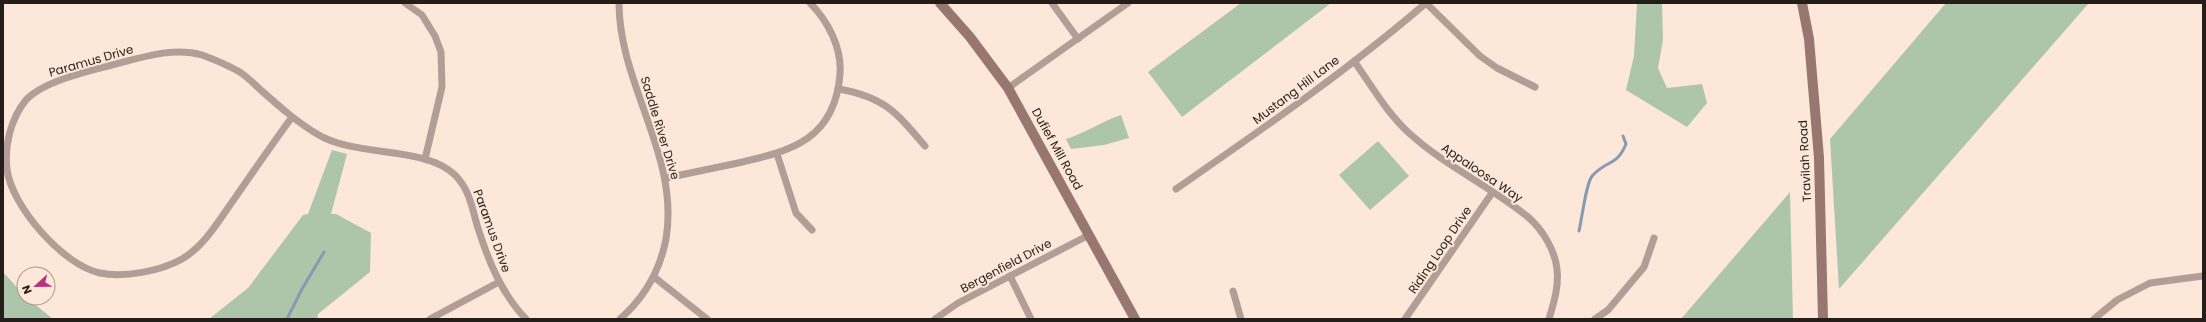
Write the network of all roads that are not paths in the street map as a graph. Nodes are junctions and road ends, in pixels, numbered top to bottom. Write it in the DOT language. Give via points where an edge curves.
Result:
graph roads {
  1 [pos="405,3"];
  2 [pos="619,3"];
  3 [pos="810,3"];
  4 [pos="940,3"];
  5 [pos="1052,3"];
  6 [pos="1128,3"];
  7 [pos="1426,3"];
  8 [pos="1802,3"];
  9 [pos="1078,39"];
  10 [pos="1354,61"];
  11 [pos="1535,87"];
  12 [pos="1008,88"];
  13 [pos="839,89"];
  14 [pos="292,118"];
  15 [pos="925,146"];
  16 [pos="777,154"];
  17 [pos="425,159"];
  18 [pos="666,178"];
  19 [pos="1176,189"];
  20 [pos="1492,193"];
  21 [pos="812,230"];
  22 [pos="1089,235"];
  23 [pos="1654,238"];
  24 [pos="1010,276"];
  25 [pos="2203,276"];
  26 [pos="654,277"];
  27 [pos="499,282"];
  28 [pos="1233,291"];
  29 [pos="430,319"];
  30 [pos="526,319"];
  31 [pos="620,319"];
  32 [pos="708,319"];
  33 [pos="935,319"];
  34 [pos="1030,319"];
  35 [pos="1135,319"];
  36 [pos="1241,319"];
  37 [pos="1405,319"];
  38 [pos="1550,319"];
  39 [pos="1595,319"];
  40 [pos="1823,319"];
  41 [pos="2094,319"];
  1 -- 17 [label="street" via="422,15 441,52 442,86"];
  2 -- 18 [label="street, Saddle River Drive" via="619,20 627,56"];
  3 -- 13 [label="street" via="832,32 841,62"];
  4 -- 12 [label="main road, Dufief Mill Road" via="970,37"];
  5 -- 9 [label="street"];
  6 -- 9 [label="street"];
  7 -- 10 [label="street, Mustang Hill Lane" via="1375,47"];
  7 -- 11 [label="street" via="1480,56 1497,68"];
  8 -- 40 [label="main road, Travilah Road" via="1809,39 1819,158"];
  9 -- 12 [label="street"];
  10 -- 19 [label="street, Mustang Hill Lane"];
  10 -- 20 [label="street, Appaloosa Way" via="1408,132 1440,159"];
  12 -- 22 [label="main road, Dufief Mill Road"];
  13 -- 15 [label="street" via="862,93 876,99 902,120"];
  13 -- 16 [label="street" via="829,114 815,133 796,146"];
  14 -- 14 [label="street, Paramus Drive" via="240,71 201,55 179,51 104,67 42,87 26,101 10,131 7,171 14,192 27,213 65,257 100,273 143,273 163,268 197,248"];
  14 -- 17 [label="street, Paramus Drive" via="343,146"];
  16 -- 18 [label="street"];
  16 -- 21 [label="street" via="796,213"];
  17 -- 27 [label="street, Paramus Drive" via="443,166 455,175 470,197 484,245"];
  18 -- 26 [label="street, Saddle River Drive" via="668,226 663,255"];
  20 -- 37 [label="street, Riding Loop Drive"];
  20 -- 38 [label="street, Appaloosa Way" via="1528,218 1547,240 1557,267 1558,288"];
  22 -- 24 [label="street, Bergenfield Drive"];
  22 -- 35 [label="main road, Dufief Mill Road"];
  23 -- 39 [label="street" via="1644,267 1608,310"];
  24 -- 33 [label="street, Bergenfield Drive" via="958,303"];
  24 -- 34 [label="street"];
  25 -- 41 [label="street" via="2150,283 2117,300"];
  26 -- 31 [label="street, Saddle River Drive" via="632,308"];
  26 -- 32 [label="street"];
  27 -- 29 [label="street"];
  27 -- 30 [label="street, Paramus Drive"];
  28 -- 36 [label="street"];
}
